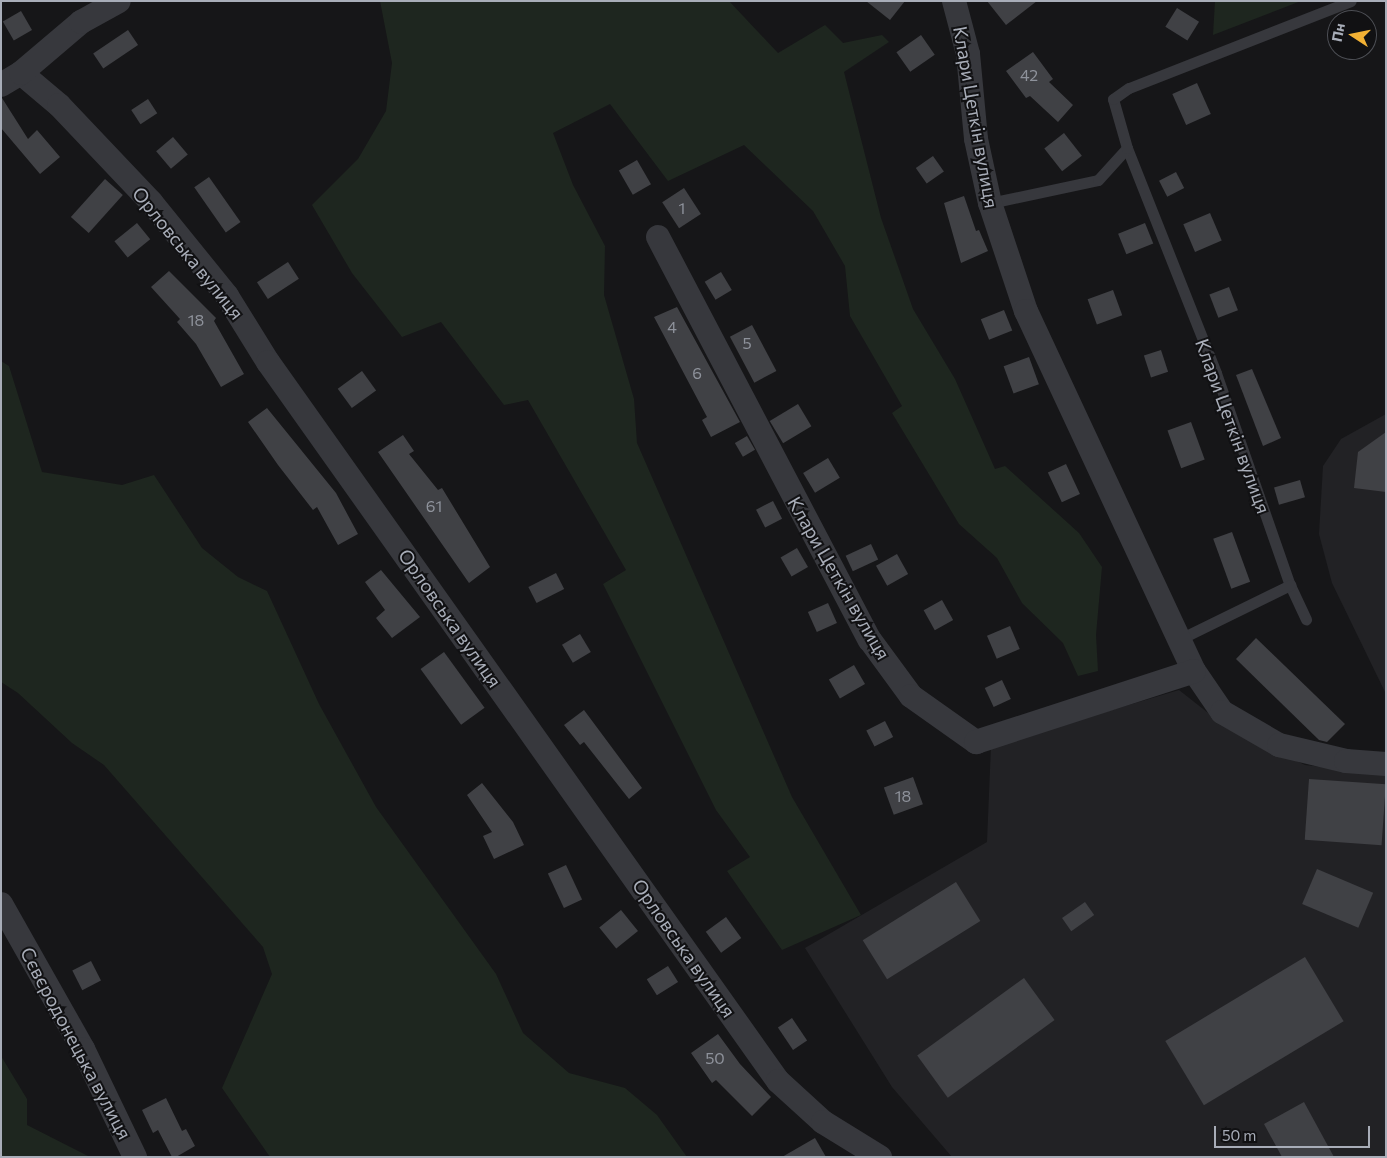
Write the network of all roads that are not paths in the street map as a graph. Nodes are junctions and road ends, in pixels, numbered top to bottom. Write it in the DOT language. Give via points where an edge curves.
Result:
graph roads {
  1 [pos="119,1"];
  2 [pos="954,1"];
  3 [pos="1351,1"];
  4 [pos="11,79"];
  5 [pos="1127,148"];
  6 [pos="990,204"];
  7 [pos="658,237"];
  8 [pos="1290,585"];
  9 [pos="1306,620"];
  10 [pos="1180,639"];
  11 [pos="1194,671"];
  12 [pos="1386,764"];
  13 [pos="1,904"];
  14 [pos="136,1157"];
  15 [pos="880,1157"];
  1 -- 4 [label="street, Орловська вулиця" via="80,22"];
  2 -- 6 [label="street, Клари Цеткін вулиця" via="968,54 976,138"];
  3 -- 5 [label="lane, Клари Цеткін вулиця" via="1129,88 1113,100"];
  4 -- 15 [label="street, Орловська вулиця" via="59,106 150,202 227,296 268,362 778,1081 823,1122"];
  5 -- 6 [label="lane" via="1098,180"];
  5 -- 8 [label="lane, Клари Цеткін вулиця" via="1216,373"];
  6 -- 10 [label="street, Клари Цеткін вулиця" via="1030,319"];
  7 -- 11 [label="street, Клари Цеткін вулиця" via="870,640 911,696 976,742"];
  8 -- 9 [label="lane, Клари Цеткін вулиця"];
  8 -- 10 [label="lane"];
  10 -- 11 [label="street, Клари Цеткін вулиця"];
  11 -- 12 [label="street, Клари Цеткін вулиця" via="1222,712 1279,745 1346,762"];
  13 -- 14 [label="street, Сєвєродонецька вулиця" via="83,1050"];
}
